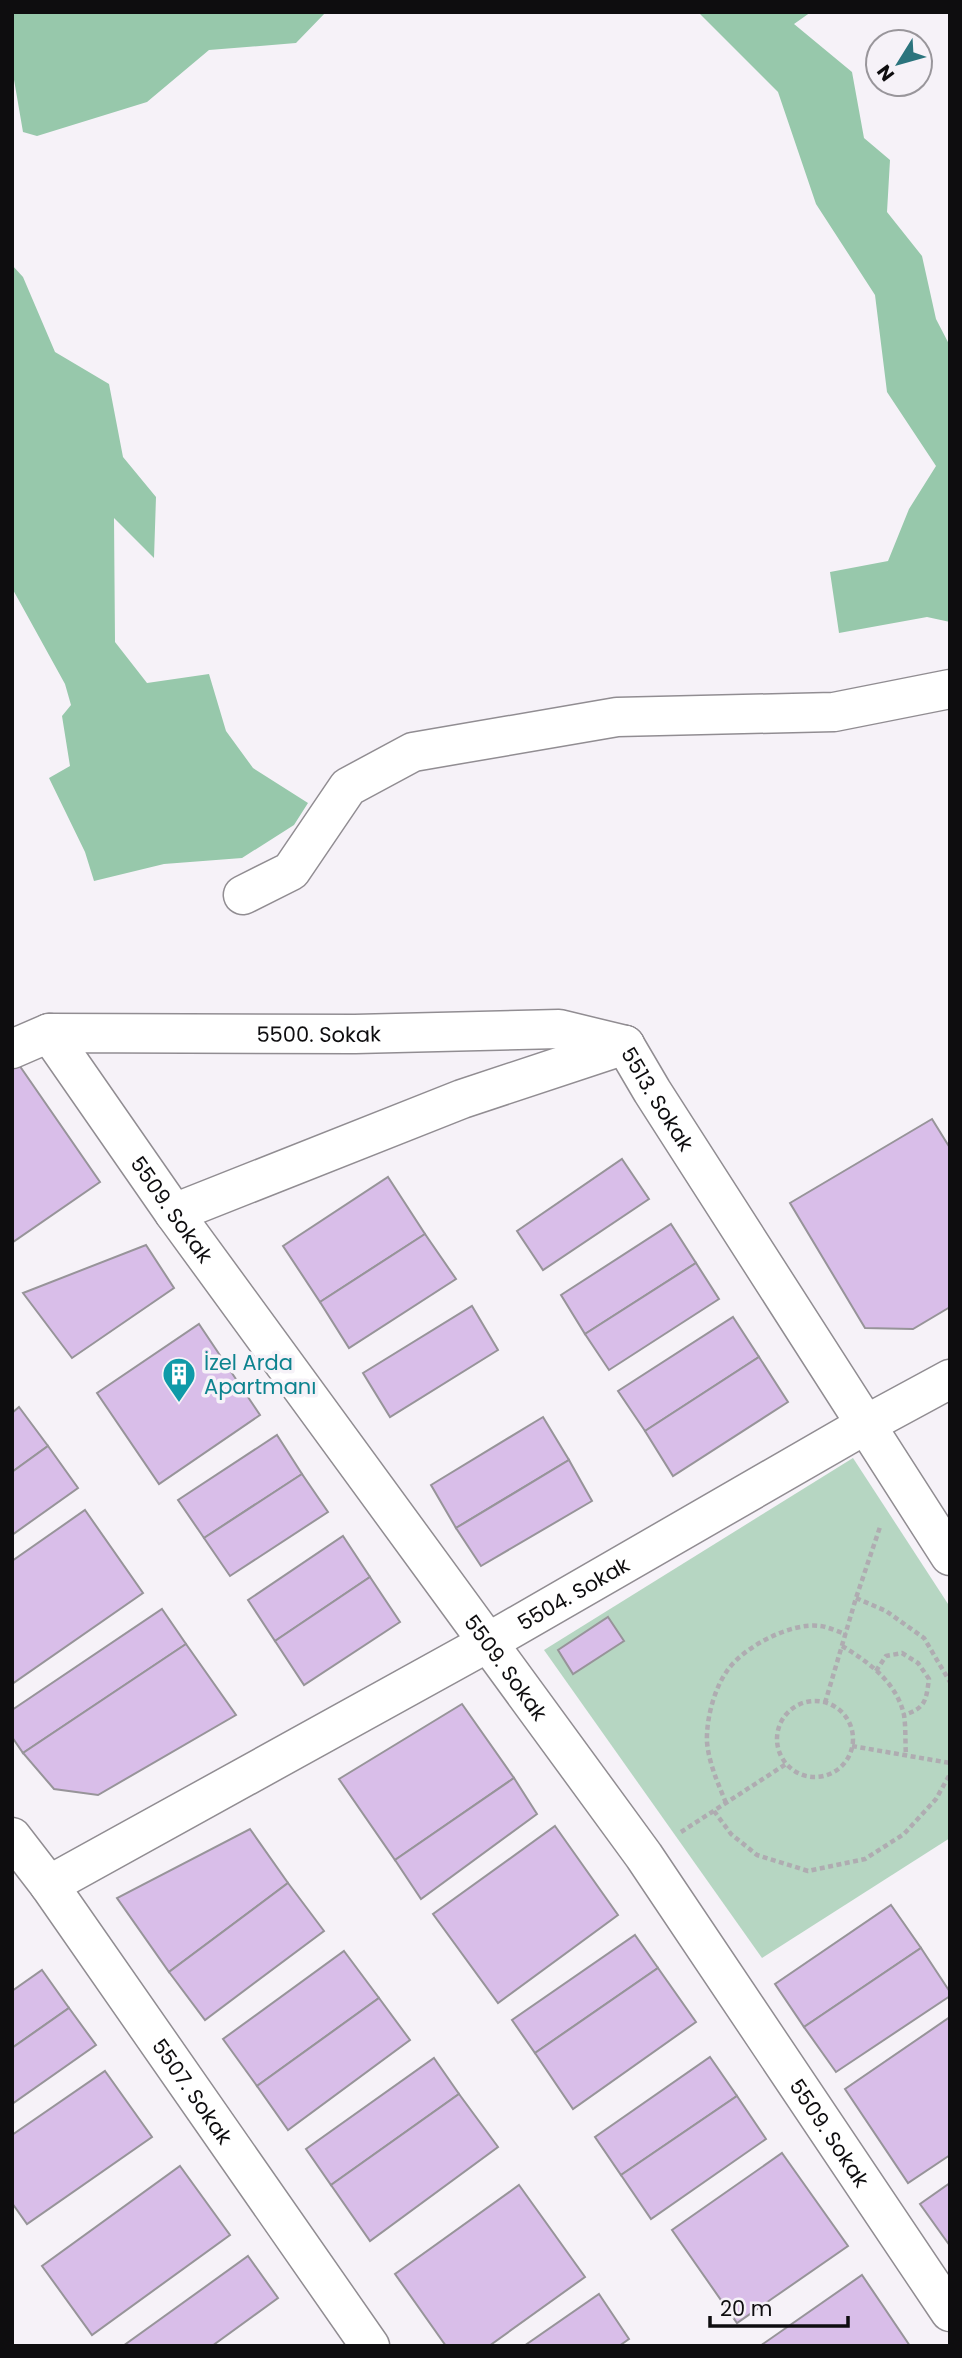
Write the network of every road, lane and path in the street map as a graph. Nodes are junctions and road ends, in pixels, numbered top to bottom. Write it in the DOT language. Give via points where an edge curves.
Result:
graph roads {
  1 [pos="950,689"];
  2 [pos="243,895"];
  3 [pos="49,1033"];
  4 [pos="625,1045"];
  5 [pos="12,1049"];
  6 [pos="174,1213"];
  7 [pos="950,1379"];
  8 [pos="865,1425"];
  9 [pos="897,1476"];
  10 [pos="950,1556"];
  11 [pos="856,1598"];
  12 [pos="846,1634"];
  13 [pos="487,1643"];
  14 [pos="842,1646"];
  15 [pos="876,1671"];
  16 [pos="950,1682"];
  17 [pos="825,1703"];
  18 [pos="904,1715"];
  19 [pos="852,1746"];
  20 [pos="906,1755"];
  21 [pos="950,1763"];
  22 [pos="786,1764"];
  23 [pos="950,1774"];
  24 [pos="726,1803"];
  25 [pos="714,1811"];
  26 [pos="12,1837"];
  27 [pos="644,1856"];
  28 [pos="49,1885"];
  29 [pos="950,2312"];
  30 [pos="370,2346"];
  1 -- 2 [label="street" via="834,712 617,717 413,752 348,787 291,871"];
  3 -- 4 [label="street, 5500. Sokak" via="559,1029"];
  3 -- 5 [label="street, 5500. Sokak"];
  3 -- 6 [label="street, 5509. Sokak"];
  4 -- 6 [label="street, 5513. Sokak" via="462,1100"];
  4 -- 8 [label="street, 5513. Sokak"];
  6 -- 13 [label="street, 5509. Sokak"];
  7 -- 8 [label="street, 5504. Sokak"];
  8 -- 9 [label="street, 5513. Sokak"];
  8 -- 13 [label="street, 5504. Sokak"];
  9 -- 10 [label="street, 5513. Sokak"];
  9 -- 11 [label="path"];
  11 -- 12 [label="path"];
  11 -- 16 [label="path" via="886,1611 925,1638"];
  12 -- 14 [label="path"];
  12 -- 24 [label="path" via="819,1626 788,1629 753,1646 727,1670 712,1703 707,1741 713,1773"];
  13 -- 27 [label="street, 5509. Sokak"];
  13 -- 28 [label="street, 5504. Sokak"];
  14 -- 15 [label="path"];
  14 -- 17 [label="path"];
  15 -- 18 [label="path" via="895,1690"];
  15 -- 18 [label="path" via="886,1656 902,1653 918,1662 929,1679 925,1702"];
  17 -- 19 [label="path" via="845,1717"];
  17 -- 22 [label="path" via="802,1703 783,1718 777,1741"];
  18 -- 20 [label="path"];
  19 -- 20 [label="path"];
  19 -- 22 [label="path" via="844,1764 822,1777 808,1777"];
  20 -- 21 [label="path"];
  22 -- 24 [label="path"];
  23 -- 25 [label="path" via="936,1799 904,1834 865,1859 808,1871 757,1855 731,1834"];
  24 -- 25 [label="path"];
  25 -- 27 [label="path"];
  26 -- 28 [label="street, 5507. Sokak"];
  27 -- 29 [label="street, 5509. Sokak"];
  28 -- 30 [label="street, 5507. Sokak"];
}
